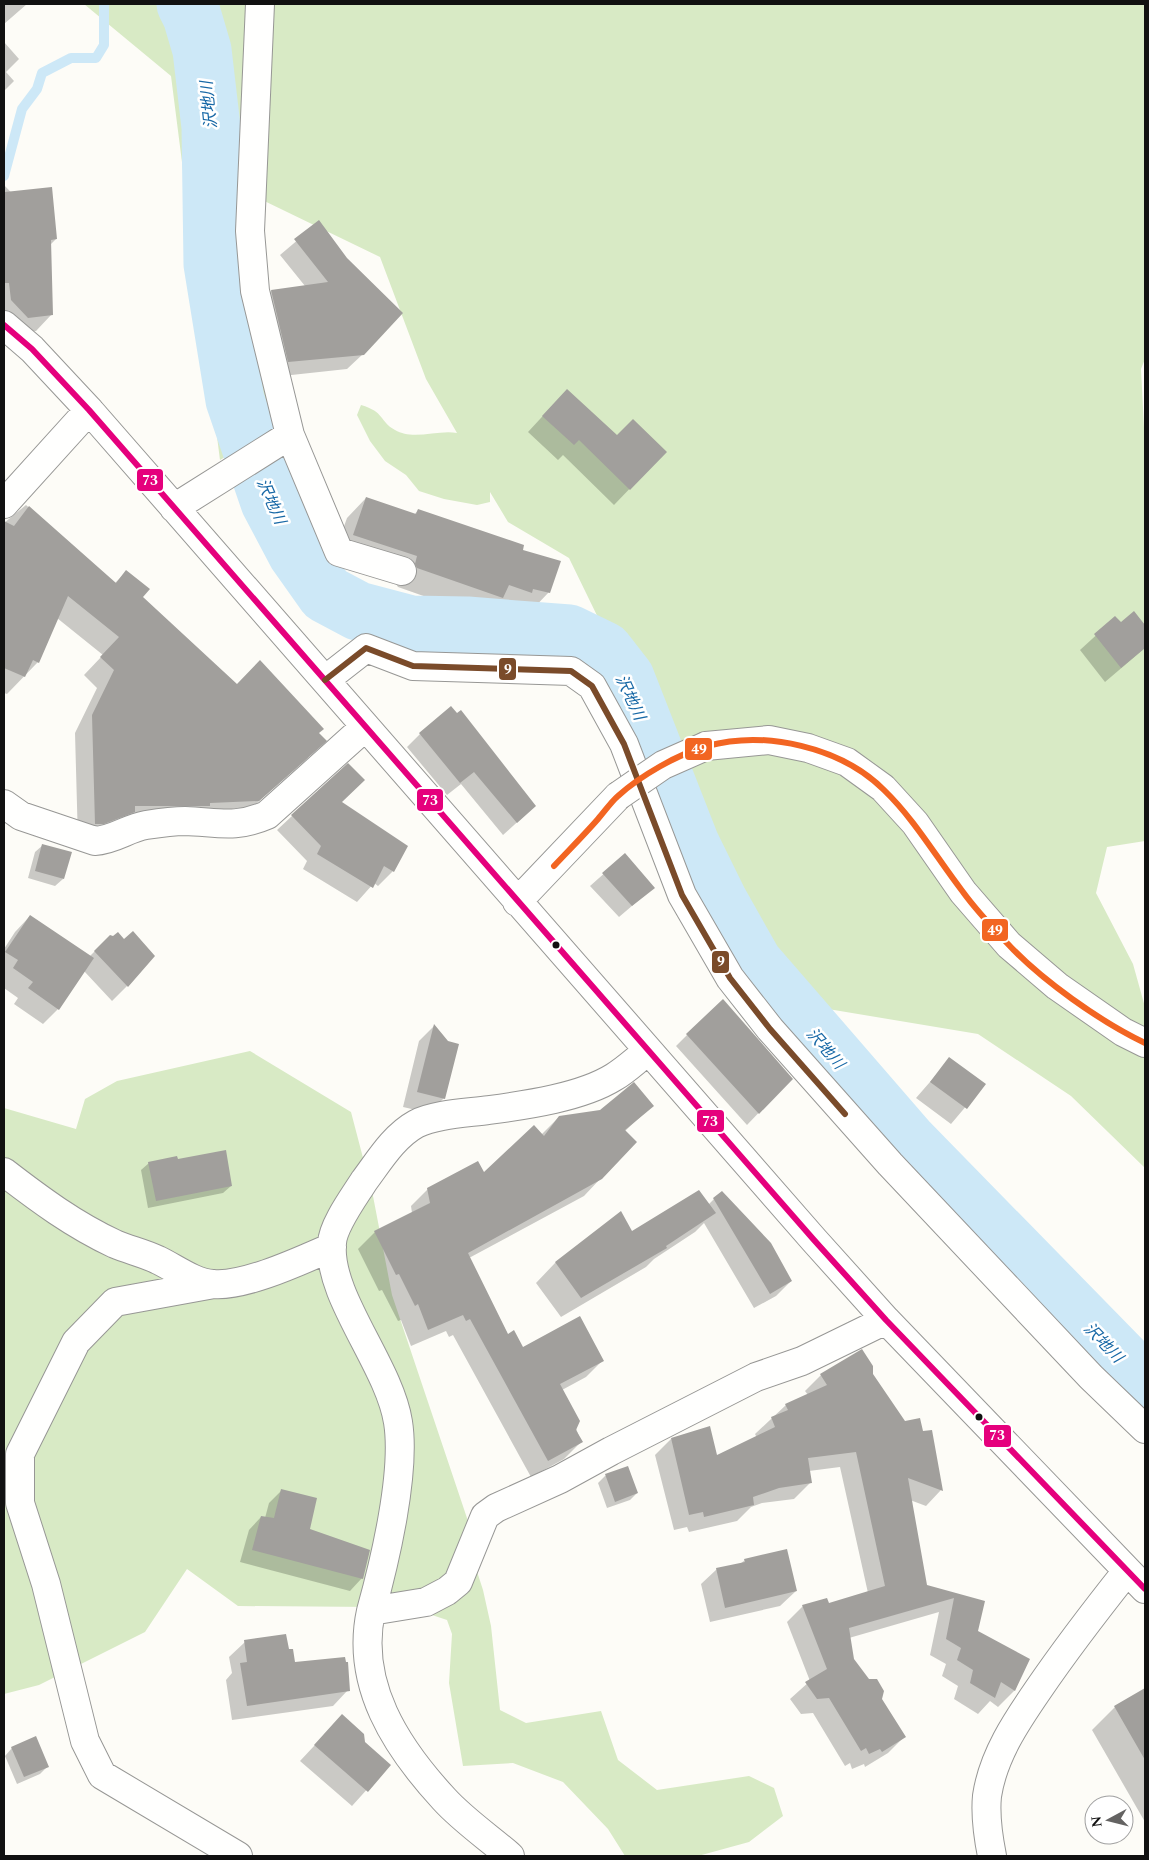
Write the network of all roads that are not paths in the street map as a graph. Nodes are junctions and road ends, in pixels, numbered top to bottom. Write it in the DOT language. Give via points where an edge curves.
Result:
graph roads {
  1 [pos="260,4"];
  2 [pos="4,325"];
  3 [pos="89,410"];
  4 [pos="290,435"];
  5 [pos="4,504"];
  6 [pos="174,508"];
  7 [pos="402,571"];
  8 [pos="325,680"];
  9 [pos="365,727"];
  10 [pos="4,804"];
  11 [pos="518,902"];
  12 [pos="1145,1043"];
  13 [pos="648,1051"];
  14 [pos="4,1172"];
  15 [pos="332,1247"];
  16 [pos="214,1284"];
  17 [pos="886,1320"];
  18 [pos="1145,1430"];
  19 [pos="1136,1580"];
  20 [pos="371,1611"];
  21 [pos="238,1856"];
  22 [pos="510,1856"];
  23 [pos="992,1856"];
  1 -- 4 [label="street" via="250,231 255,291"];
  2 -- 3 [label="street" via="32,349"];
  3 -- 5 [label="street"];
  3 -- 6 [label="street"];
  4 -- 6 [label="street"];
  4 -- 7 [label="street" via="339,552"];
  6 -- 8 [label="street"];
  8 -- 9 [label="street"];
  8 -- 18 [label="street" via="366,648 413,666 571,671 592,686 624,744 682,895 730,978 770,1029 890,1164"];
  9 -- 10 [label="street" via="267,815 249,823 164,823 96,841 21,816"];
  9 -- 11 [label="street"];
  11 -- 12 [label="street, bridge" via="618,796 663,765 706,746 769,740 808,748 847,762 883,788 914,823 963,892 1009,945 1056,986 1123,1032"];
  11 -- 13 [label="street"];
  13 -- 15 [label="street" via="614,1077 589,1089 416,1124 390,1146 350,1202"];
  13 -- 17 [label="street"];
  14 -- 16 [label="street" via="48,1206 116,1245 146,1254 201,1281"];
  15 -- 16 [label="street" via="238,1281"];
  15 -- 20 [label="street" via="334,1268 342,1293 389,1388 400,1443 388,1536"];
  16 -- 21 [label="street" via="115,1302 76,1342 20,1454 20,1503 46,1584 85,1741 102,1775"];
  17 -- 19 [label="street"];
  17 -- 20 [label="street" via="802,1361 756,1377 560,1479 496,1508 485,1516 458,1582 426,1602"];
  19 -- 23 [label="street" via="1067,1647 1011,1730 987,1795 986,1826"];
  20 -- 22 [label="street" via="368,1665 374,1694 387,1720 411,1759 444,1799"];
}
